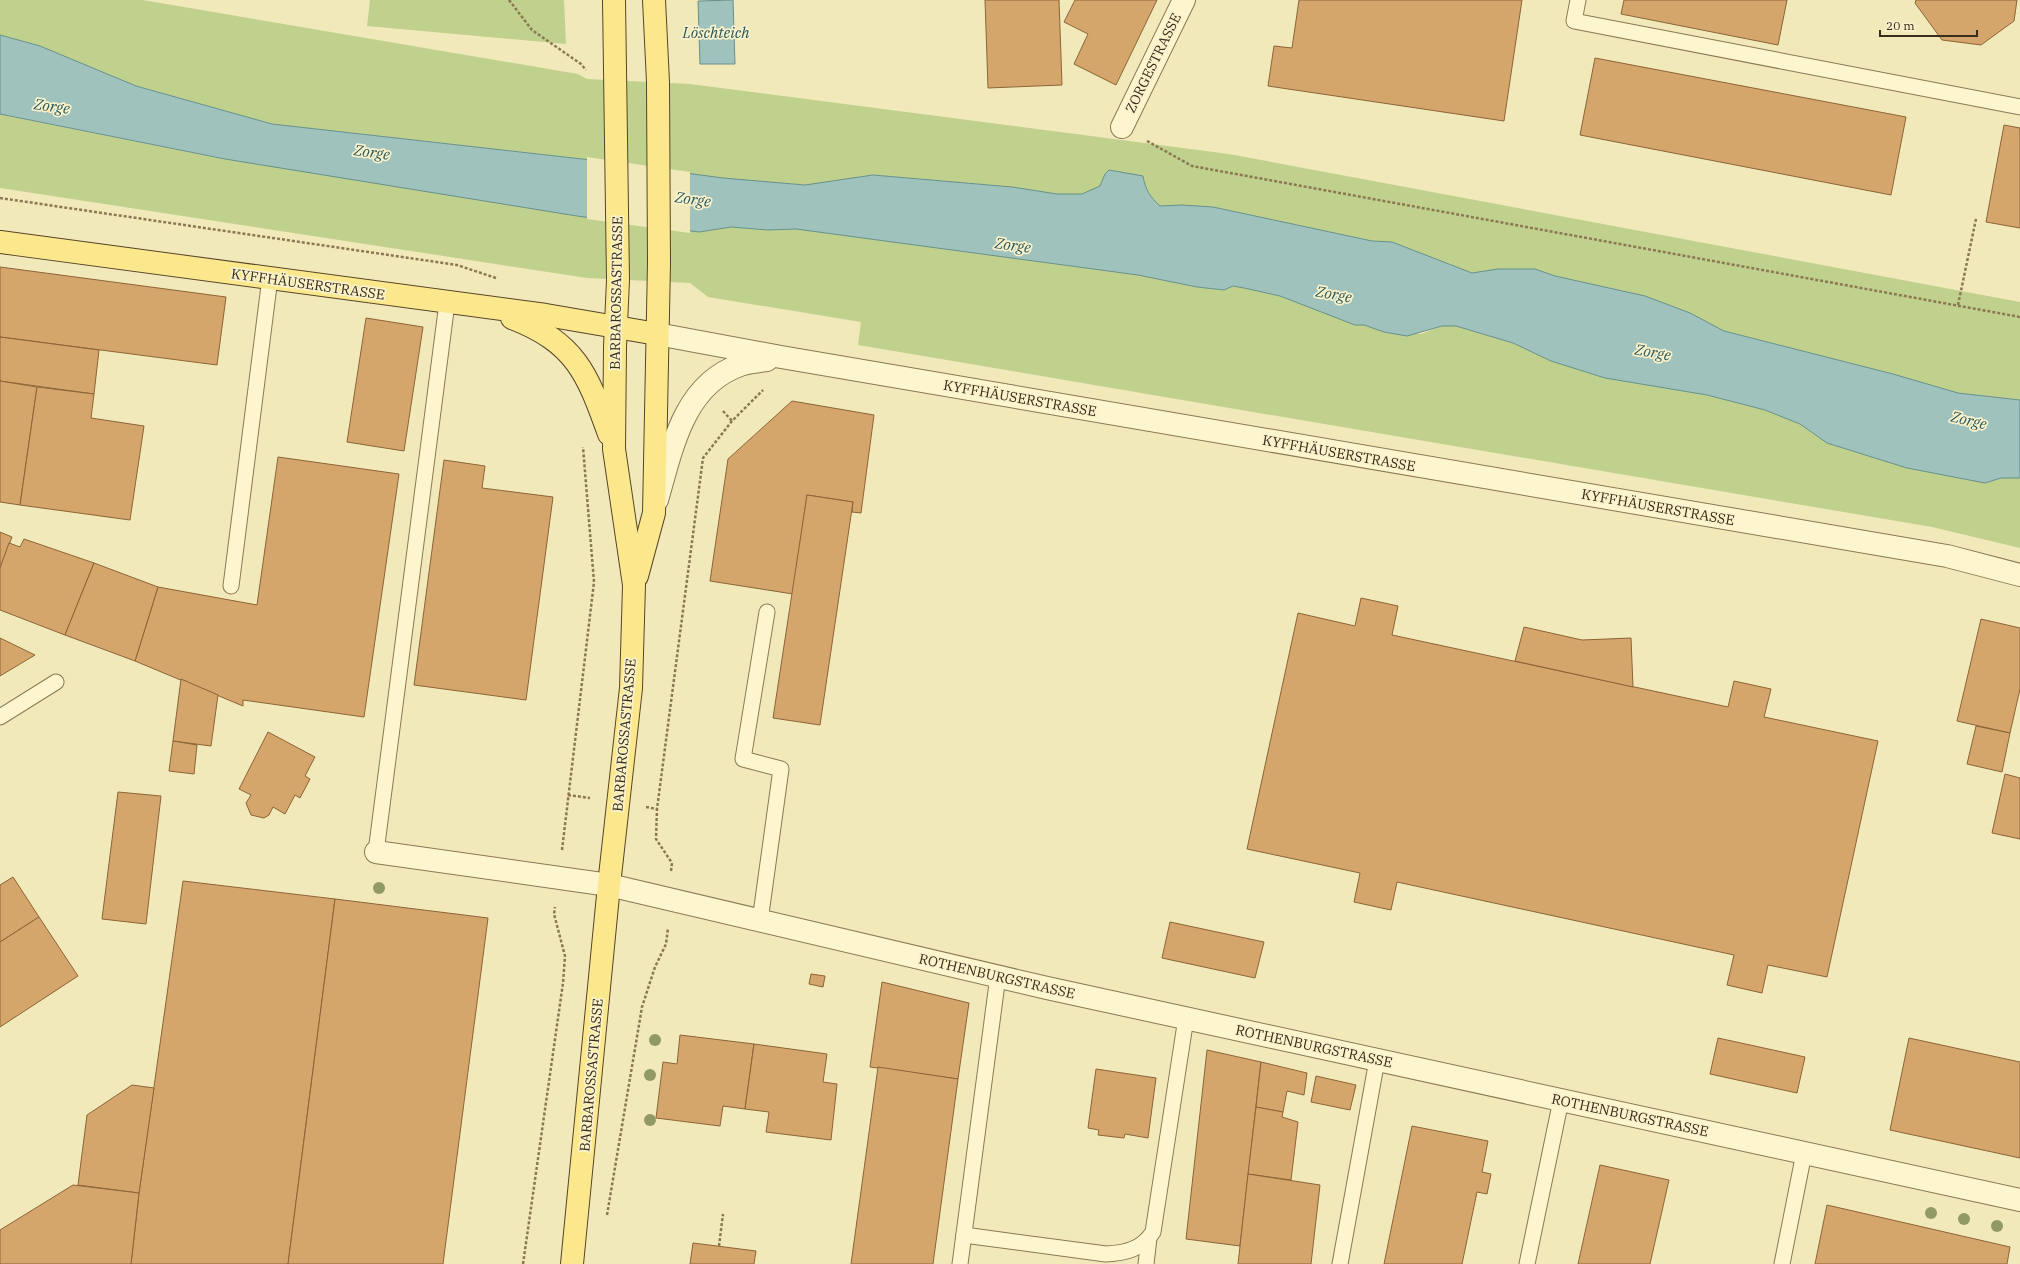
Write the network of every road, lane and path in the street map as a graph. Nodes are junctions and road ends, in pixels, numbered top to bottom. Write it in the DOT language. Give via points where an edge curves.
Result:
graph roads {
  1 [pos="509,0"];
  2 [pos="614,0"];
  3 [pos="654,0"];
  4 [pos="1184,0"];
  5 [pos="1578,0"];
  6 [pos="590,74"];
  7 [pos="2020,108"];
  8 [pos="1122,127"];
  9 [pos="0,198"];
  10 [pos="1976,219"];
  11 [pos="0,242"];
  12 [pos="270,278"];
  13 [pos="501,280"];
  14 [pos="457,304"];
  15 [pos="1958,305"];
  16 [pos="2020,318"];
  17 [pos="616,326"];
  18 [pos="657,334"];
  19 [pos="781,357"];
  20 [pos="767,386"];
  21 [pos="614,449"];
  22 [pos="654,513"];
  23 [pos="2020,575"];
  24 [pos="634,585"];
  25 [pos="231,586"];
  26 [pos="767,612"];
  27 [pos="56,682"];
  28 [pos="0,717"];
  29 [pos="376,852"];
  30 [pos="559,878"];
  31 [pos="609,885"];
  32 [pos="670,900"];
  33 [pos="760,921"];
  34 [pos="998,976"];
  35 [pos="1186,1018"];
  36 [pos="1377,1060"];
  37 [pos="1561,1100"];
  38 [pos="1804,1153"];
  39 [pos="2020,1200"];
  40 [pos="723,1214"];
  41 [pos="606,1219"];
  42 [pos="964,1235"];
  43 [pos="1149,1238"];
  44 [pos="719,1246"];
  45 [pos="523,1264"];
  46 [pos="572,1264"];
  47 [pos="960,1264"];
  48 [pos="1146,1264"];
  49 [pos="1340,1264"];
  50 [pos="1527,1264"];
  51 [pos="1782,1264"];
  1 -- 6 [label="path" via="532,30 581,64"];
  2 -- 17 [label="main road, BARBAROSSASTRASSE" via="618,280"];
  3 -- 18 [label="main road, BARBAROSSASTRASSE" via="658,82"];
  4 -- 8 [label="street, ZORGESTRASSE"];
  5 -- 7 [label="lane" via="1574,21"];
  8 -- 15 [label="path" via="1192,166"];
  9 -- 13 [label="path" via="457,265"];
  10 -- 15 [label="path"];
  11 -- 12 [label="main road, KYFFHÄUSERSTRASSE"];
  12 -- 14 [label="main road, KYFFHÄUSERSTRASSE"];
  12 -- 25 [label="lane"];
  14 -- 17 [label="main road, KYFFHÄUSERSTRASSE"];
  14 -- 21 [label="main road" via="510,317 527,324 568,351 577,361 596,399"];
  14 -- 29 [label="lane"];
  15 -- 16 [label="path"];
  17 -- 18 [label="main road, KYFFHÄUSERSTRASSE"];
  17 -- 21 [label="main road, BARBAROSSASTRASSE"];
  18 -- 19 [label="street, KYFFHÄUSERSTRASSE"];
  18 -- 22 [label="main road, BARBAROSSASTRASSE"];
  19 -- 22 [label="street, BARBAROSSASTRASSE" via="741,364 727,370 693,401 678,430"];
  19 -- 23 [label="street, KYFFHÄUSERSTRASSE" via="1947,556"];
  20 -- 32 [label="path" via="732,421 703,458 657,809 656,839 672,863"];
  21 -- 24 [label="main road, BARBAROSSASTRASSE"];
  22 -- 24 [label="main road, BARBAROSSASTRASSE"];
  24 -- 31 [label="main road, BARBAROSSASTRASSE" via="631,688"];
  26 -- 33 [label="lane" via="743,759 781,769"];
  27 -- 28 [label="lane"];
  29 -- 30 [label="street"];
  30 -- 31 [label="street"];
  30 -- 45 [label="path" via="554,914 565,956 563,983"];
  31 -- 32 [label="street, ROTHENBURGSTRASSE"];
  31 -- 46 [label="main road, BARBAROSSASTRASSE"];
  32 -- 33 [label="street, ROTHENBURGSTRASSE"];
  32 -- 41 [label="path" via="666,944 655,966 642,1007"];
  33 -- 34 [label="street, ROTHENBURGSTRASSE"];
  34 -- 35 [label="street, ROTHENBURGSTRASSE"];
  34 -- 42 [label="lane"];
  35 -- 36 [label="street, ROTHENBURGSTRASSE"];
  35 -- 43 [label="lane" via="1153,1232"];
  36 -- 37 [label="street, ROTHENBURGSTRASSE"];
  36 -- 49 [label="lane"];
  37 -- 38 [label="street, ROTHENBURGSTRASSE"];
  37 -- 50 [label="lane"];
  38 -- 39 [label="street, ROTHENBURGSTRASSE"];
  38 -- 51 [label="lane"];
  40 -- 44 [label="path"];
  42 -- 43 [label="lane" via="1106,1254 1132,1250"];
  42 -- 47 [label="lane"];
  43 -- 48 [label="lane"];
}
